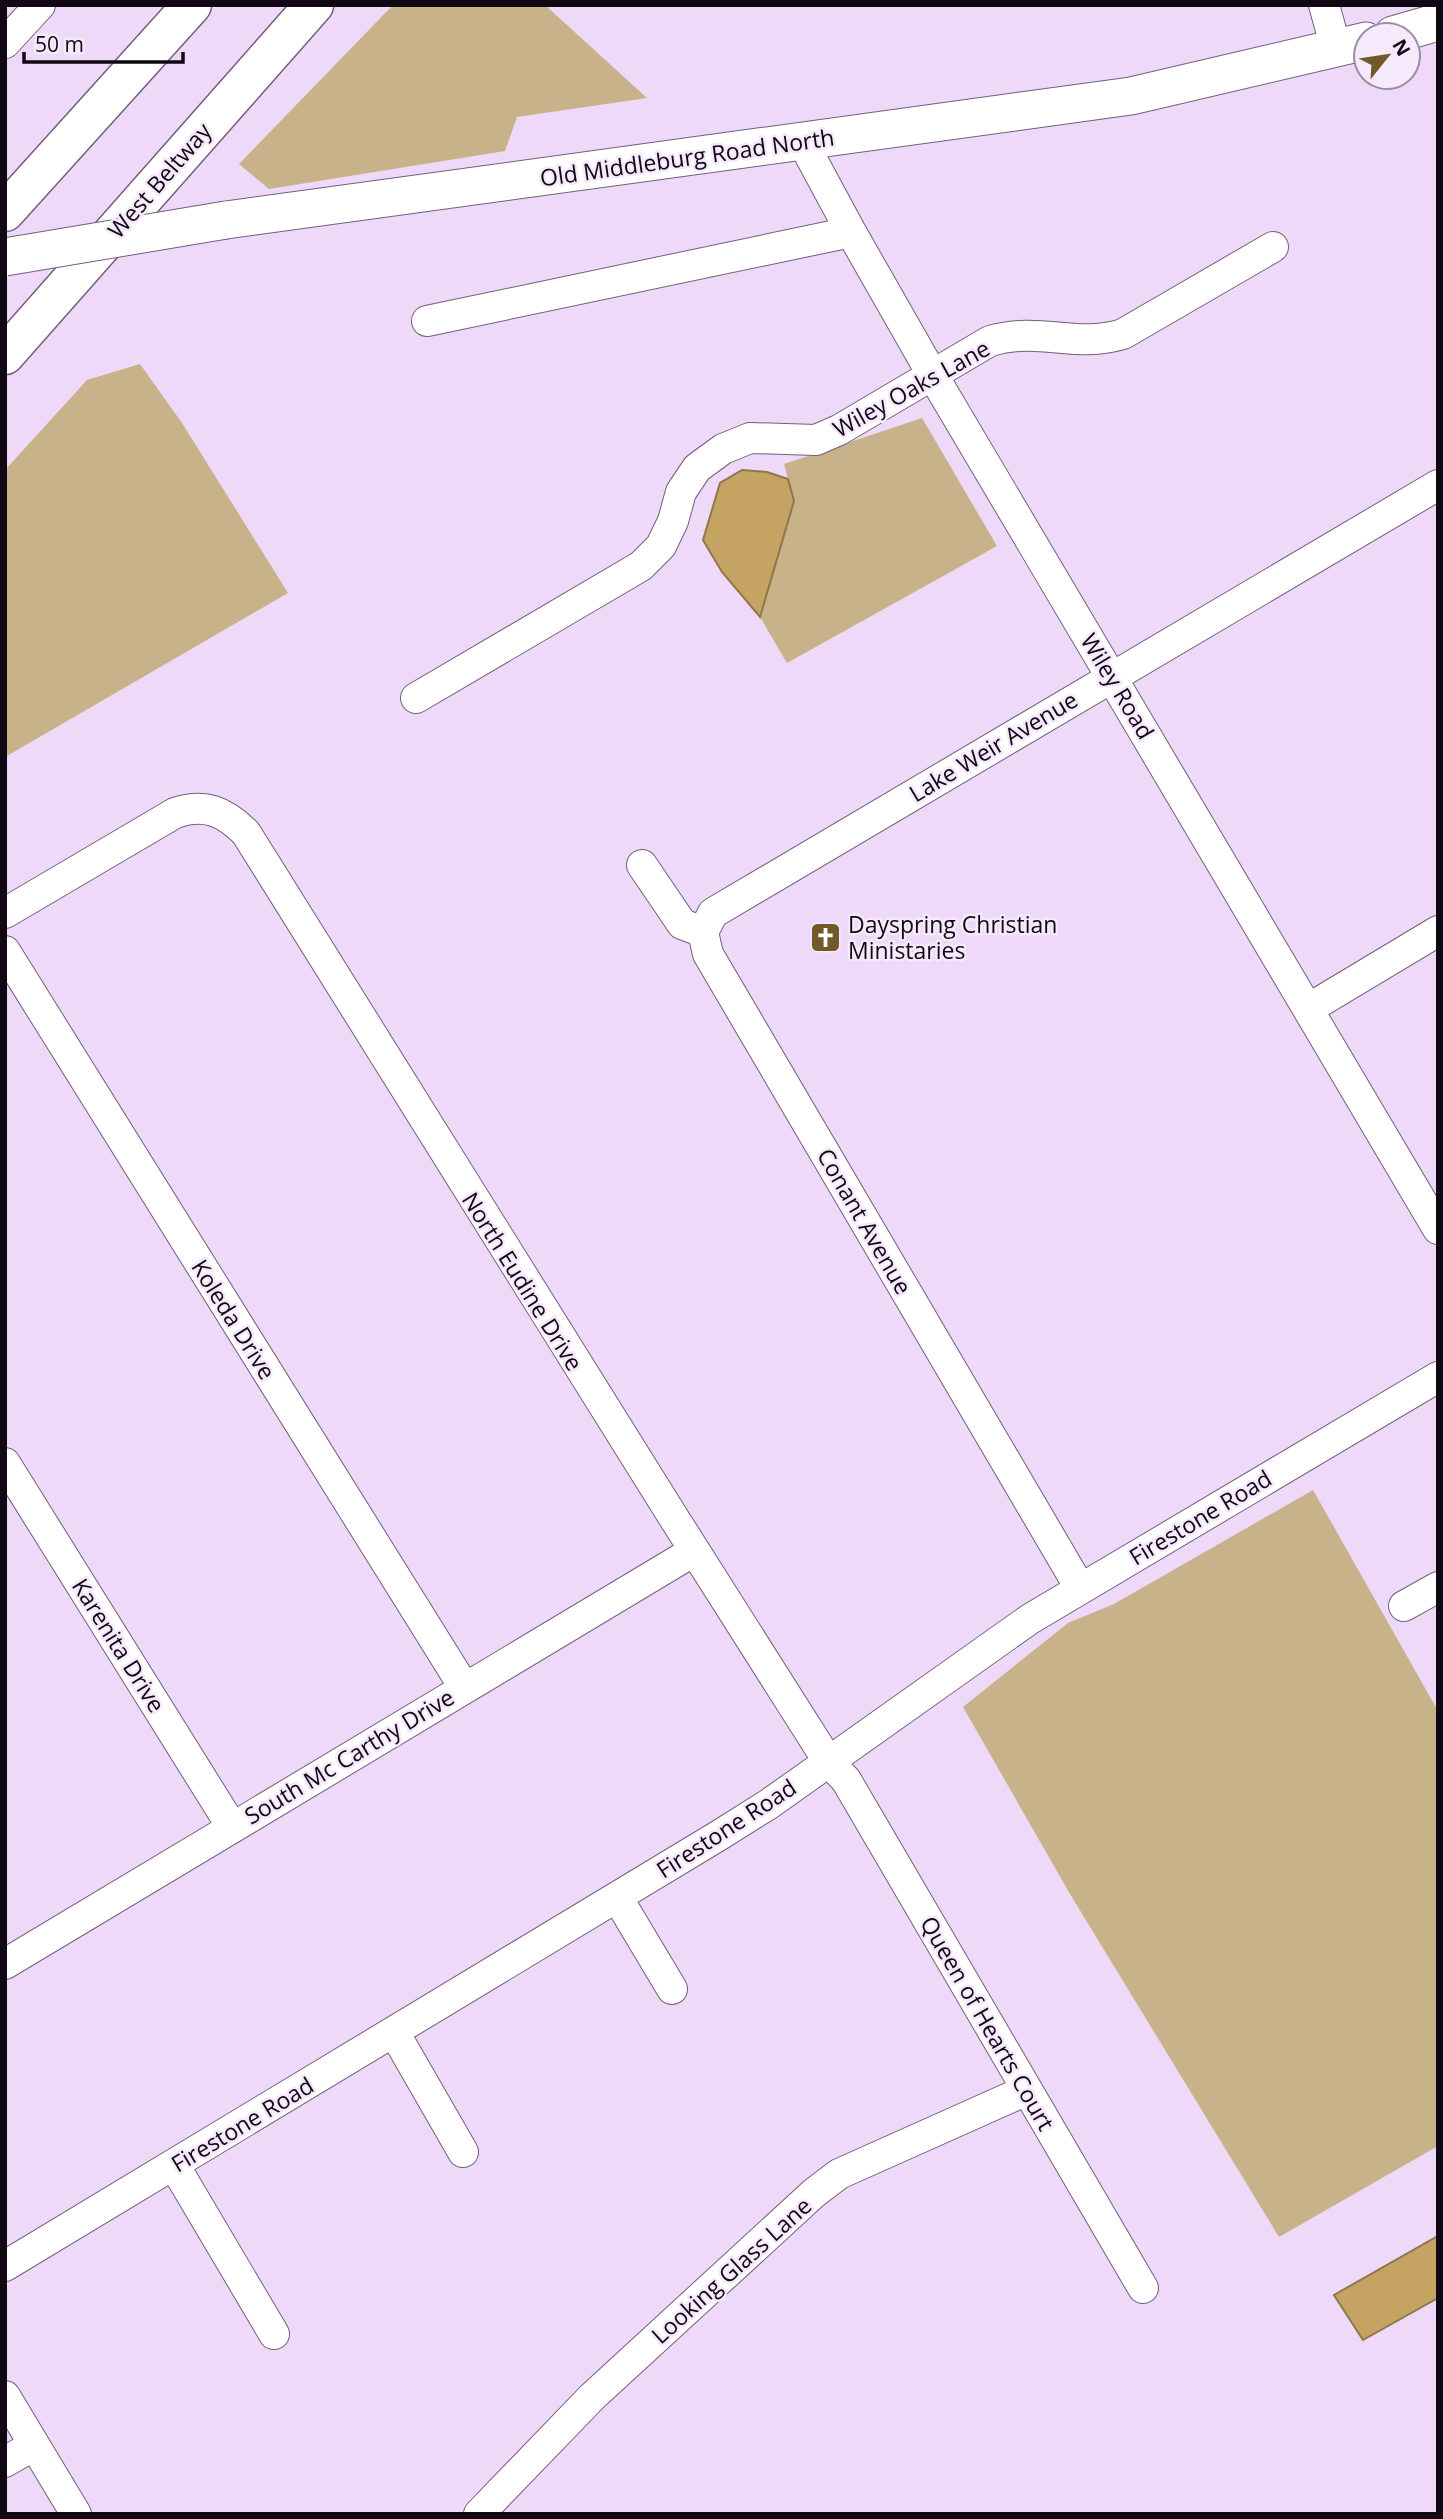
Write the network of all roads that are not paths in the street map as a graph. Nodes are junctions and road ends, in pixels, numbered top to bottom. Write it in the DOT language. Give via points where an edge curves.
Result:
graph roads {
  1 [pos="40,5"];
  2 [pos="192,5"];
  3 [pos="314,5"];
  4 [pos="1324,5"];
  5 [pos="5,43"];
  6 [pos="1351,45"];
  7 [pos="803,141"];
  8 [pos="5,212"];
  9 [pos="850,232"];
  10 [pos="1273,247"];
  11 [pos="5,257"];
  12 [pos="427,321"];
  13 [pos="5,355"];
  14 [pos="932,374"];
  15 [pos="1438,485"];
  16 [pos="1112,676"];
  17 [pos="416,698"];
  18 [pos="642,865"];
  19 [pos="5,913"];
  20 [pos="1438,931"];
  21 [pos="704,933"];
  22 [pos="5,951"];
  23 [pos="1307,1009"];
  24 [pos="1438,1229"];
  25 [pos="1438,1377"];
  26 [pos="5,1463"];
  27 [pos="694,1551"];
  28 [pos="1438,1587"];
  29 [pos="1080,1588"];
  30 [pos="1404,1606"];
  31 [pos="464,1687"];
  32 [pos="828,1761"];
  33 [pos="232,1827"];
  34 [pos="617,1897"];
  35 [pos="5,1964"];
  36 [pos="672,1989"];
  37 [pos="394,2032"];
  38 [pos="1027,2090"];
  39 [pos="463,2152"];
  40 [pos="174,2165"];
  41 [pos="5,2266"];
  42 [pos="1143,2288"];
  43 [pos="274,2334"];
  44 [pos="5,2396"];
  45 [pos="34,2445"];
  46 [pos="5,2462"];
  47 [pos="76,2514"];
  48 [pos="479,2514"];
  1 -- 5 [label="street"];
  2 -- 8 [label="highway"];
  3 -- 13 [label="highway, West Beltway"];
  4 -- 6 [label="street"];
  6 -- 7 [label="main road, Old Middleburg Road North" via="1131,96"];
  7 -- 9 [label="street, Wiley Road"];
  7 -- 11 [label="main road, Old Middleburg Road North, bridge" via="226,220"];
  9 -- 12 [label="street"];
  9 -- 14 [label="street, Wiley Road"];
  10 -- 14 [label="street, Wiley Oaks Lane" via="1123,334 1098,341 1014,334 990,341"];
  14 -- 16 [label="street, Wiley Road"];
  14 -- 17 [label="street, Wiley Oaks Lane" via="816,440 750,438 723,449 697,468 681,492 661,546 641,566"];
  15 -- 16 [label="street, Lake Weir Avenue"];
  16 -- 21 [label="street, Lake Weir Avenue" via="713,914"];
  16 -- 23 [label="street, Wiley Road"];
  18 -- 21 [label="street" via="682,924"];
  19 -- 27 [label="street, North Eudine Drive" via="175,813 194,807 230,817 246,833"];
  20 -- 23 [label="street"];
  21 -- 29 [label="street, Conant Avenue" via="708,954"];
  22 -- 31 [label="street, Koleda Drive"];
  23 -- 24 [label="street, Wiley Road"];
  25 -- 29 [label="street, Firestone Road"];
  26 -- 33 [label="street, Karenita Drive"];
  27 -- 31 [label="street, South Mc Carthy Drive"];
  27 -- 32 [label="street, North Eudine Drive"];
  28 -- 30 [label="street"];
  29 -- 32 [label="street, Firestone Road"];
  31 -- 33 [label="street, South Mc Carthy Drive"];
  32 -- 34 [label="street, Firestone Road" via="769,1804"];
  32 -- 38 [label="street, Queen of Hearts Court" via="846,1780"];
  33 -- 35 [label="street, South Mc Carthy Drive"];
  34 -- 36 [label="street"];
  34 -- 37 [label="street, Firestone Road"];
  37 -- 39 [label="street"];
  37 -- 40 [label="street, Firestone Road"];
  38 -- 42 [label="street, Queen of Hearts Court"];
  38 -- 48 [label="street, Looking Glass Lane" via="839,2174 814,2193 592,2397"];
  40 -- 41 [label="street, Firestone Road"];
  40 -- 43 [label="street"];
  44 -- 45 [label="street"];
  45 -- 46 [label="street"];
  45 -- 47 [label="street"];
}
